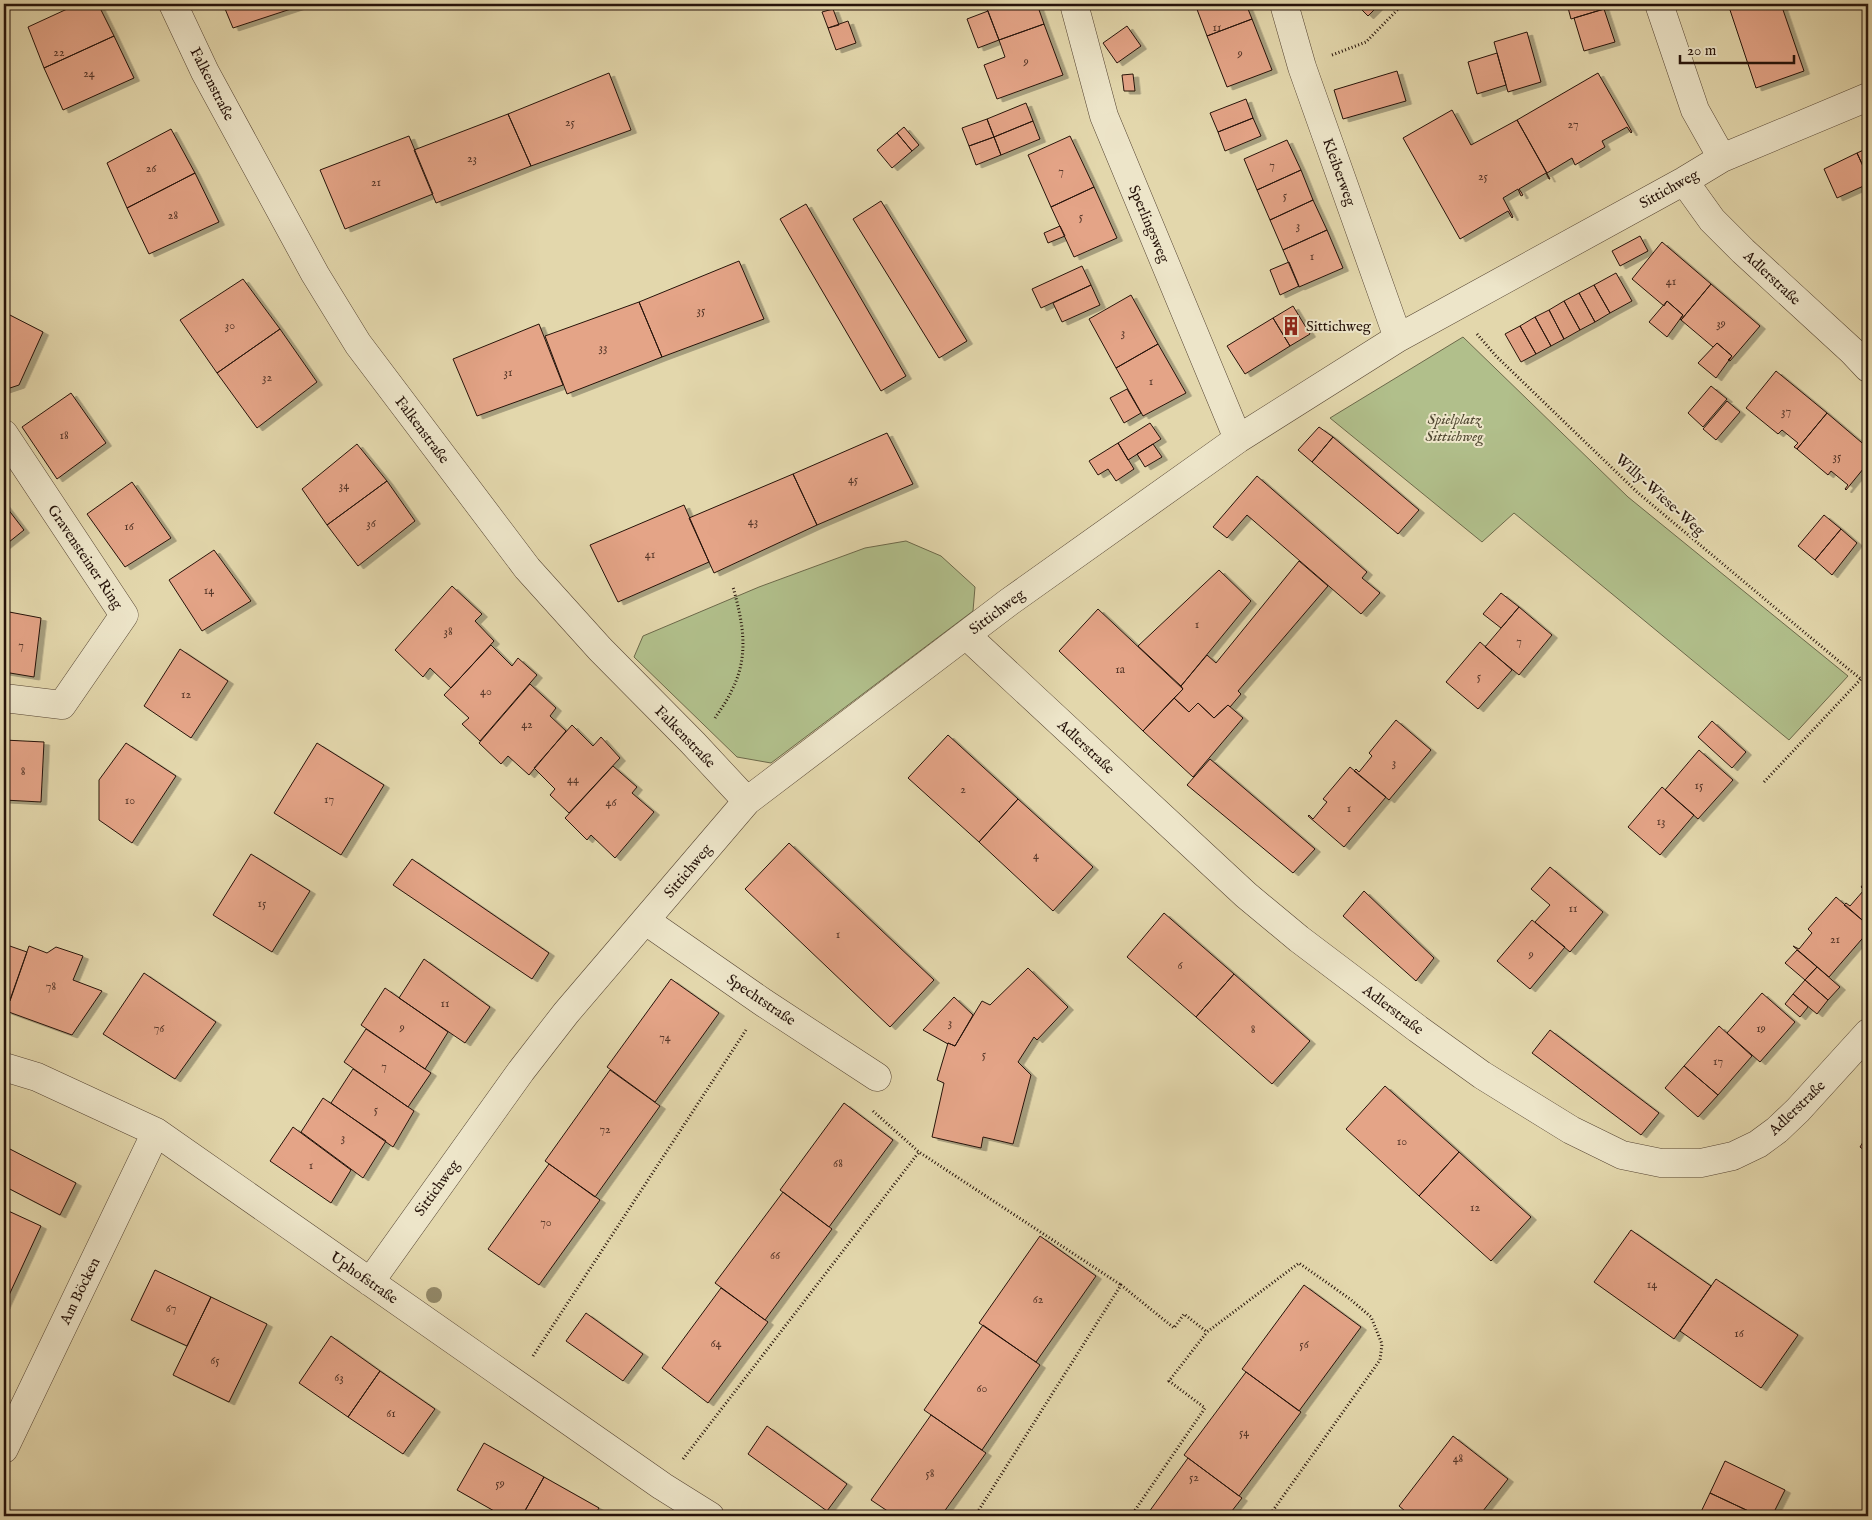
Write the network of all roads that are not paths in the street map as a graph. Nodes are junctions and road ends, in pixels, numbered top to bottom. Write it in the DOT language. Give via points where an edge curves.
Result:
graph roads {
  1 [pos="173,4"];
  2 [pos="1074,4"];
  3 [pos="1284,4"];
  4 [pos="1659,4"];
  5 [pos="1868,96"];
  6 [pos="1722,158"];
  7 [pos="1684,181"];
  8 [pos="1398,338"];
  9 [pos="1868,368"];
  10 [pos="4,434"];
  11 [pos="1238,439"];
  12 [pos="966,635"];
  13 [pos="4,698"];
  14 [pos="747,801"];
  15 [pos="646,921"];
  16 [pos="1868,1033"];
  17 [pos="4,1067"];
  18 [pos="876,1077"];
  19 [pos="156,1132"];
  20 [pos="370,1282"];
  21 [pos="4,1449"];
  22 [pos="670,1500"];
  23 [pos="710,1516"];
  1 -- 14 [label="street, Falkenstraße" via="205,72 315,274 358,344 526,568"];
  2 -- 11 [label="street, Sperlingsweg" via="1104,116"];
  3 -- 8 [label="street, Kleiberweg" via="1302,67"];
  4 -- 6 [label="street" via="1695,110"];
  5 -- 6 [label="street, Sittichweg"];
  6 -- 7 [label="street, Sittichweg"];
  7 -- 8 [label="street, Sittichweg"];
  7 -- 9 [label="street, Adlerstraße" via="1712,220"];
  8 -- 11 [label="street, Sittichweg"];
  10 -- 13 [label="street, Gravensteiner Ring" via="124,615 62,705"];
  11 -- 12 [label="street, Sittichweg"];
  12 -- 14 [label="street, Sittichweg"];
  12 -- 16 [label="street, Adlerstraße" via="1246,895 1298,939 1482,1075 1571,1130 1622,1155 1661,1163 1701,1163 1733,1156 1758,1144 1798,1110"];
  14 -- 15 [label="street, Sittichweg"];
  15 -- 18 [label="street, Spechtstraße"];
  15 -- 20 [label="street, Sittichweg" via="578,998 522,1071"];
  17 -- 19 [label="street, Uphofstraße" via="38,1077"];
  19 -- 20 [label="street, Uphofstraße"];
  19 -- 21 [label="street, Am Böcken"];
  20 -- 22 [label="street, Uphofstraße" via="516,1383"];
  22 -- 23 [label="street, Uphofstraße"];
}
